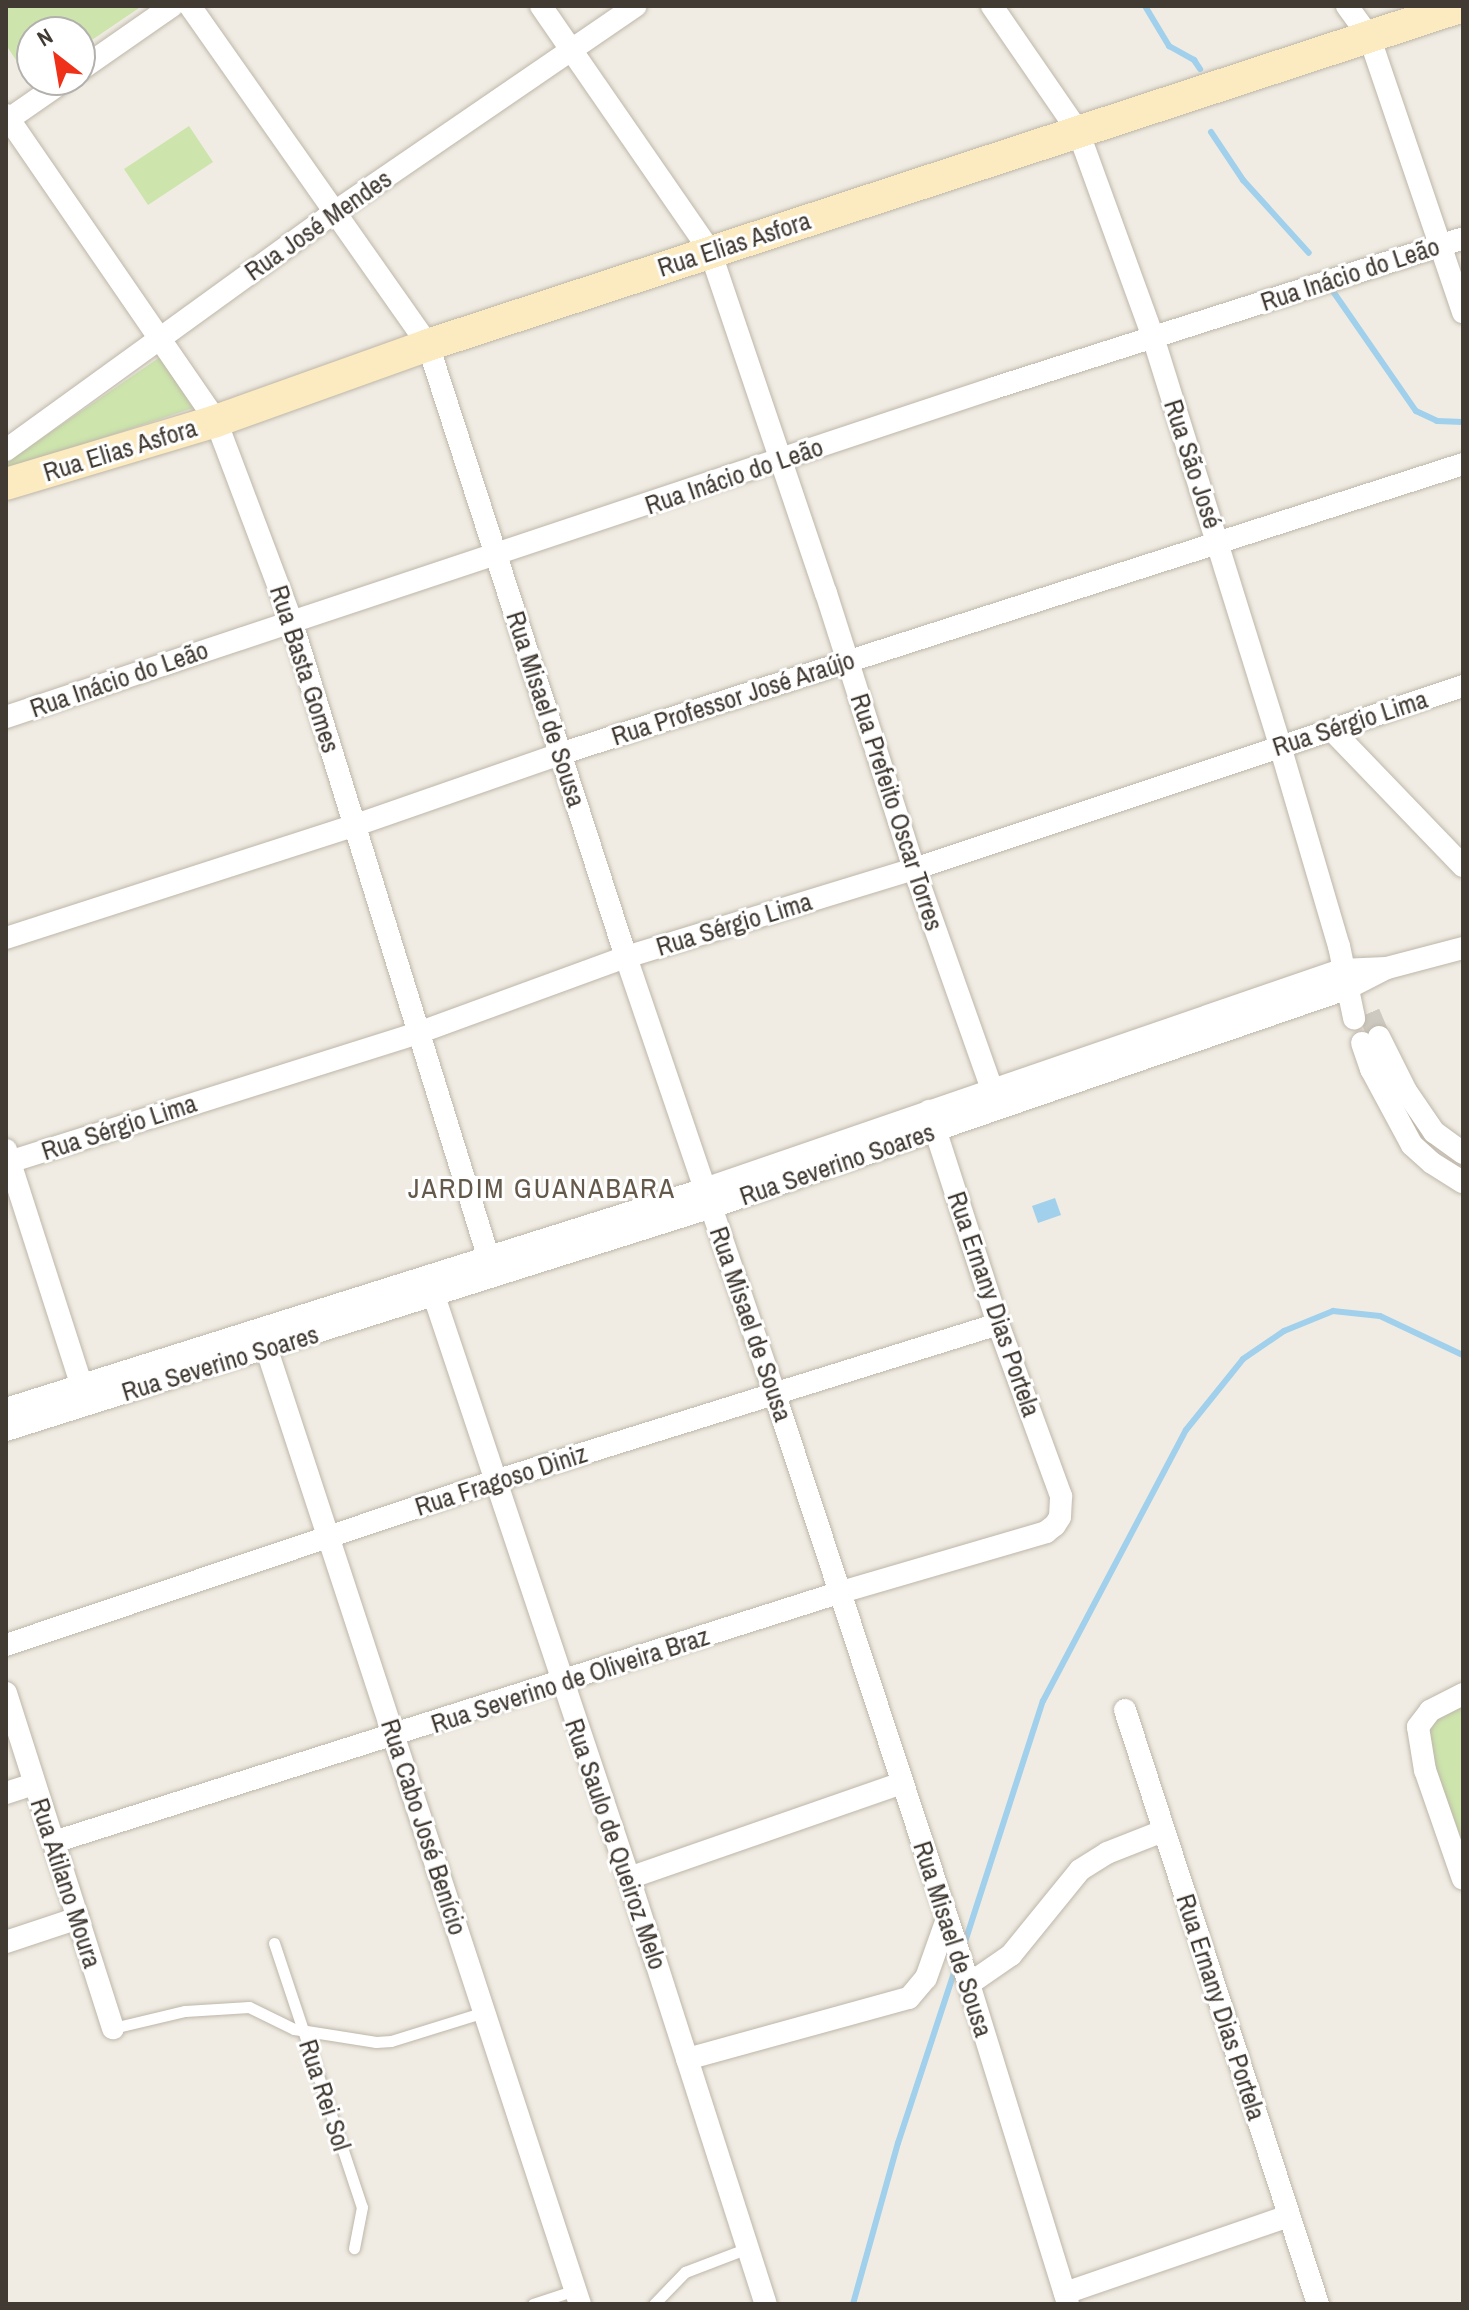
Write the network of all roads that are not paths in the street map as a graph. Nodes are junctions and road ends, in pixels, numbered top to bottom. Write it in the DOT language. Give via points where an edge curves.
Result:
graph roads {
  1 [pos="172,6"];
  2 [pos="190,6"];
  3 [pos="541,6"];
  4 [pos="635,6"];
  5 [pos="992,6"];
  6 [pos="1347,6"];
  7 [pos="1463,6"];
  8 [pos="1369,36"];
  9 [pos="570,49"];
  10 [pos="96,59"];
  11 [pos="41,96"];
  12 [pos="7,118"];
  13 [pos="1078,131"];
  14 [pos="336,211"];
  15 [pos="1452,241"];
  16 [pos="710,251"];
  17 [pos="1463,312"];
  18 [pos="160,337"];
  19 [pos="1153,337"];
  20 [pos="428,345"];
  21 [pos="216,421"];
  22 [pos="6,450"];
  23 [pos="782,461"];
  24 [pos="1463,464"];
  25 [pos="6,484"];
  26 [pos="1218,543"];
  27 [pos="497,555"];
  28 [pos="291,620"];
  29 [pos="848,661"];
  30 [pos="1463,686"];
  31 [pos="6,717"];
  32 [pos="1331,729"];
  33 [pos="1280,746"];
  34 [pos="560,754"];
  35 [pos="356,825"];
  36 [pos="1463,866"];
  37 [pos="914,869"];
  38 [pos="6,938"];
  39 [pos="1463,948"];
  40 [pos="626,957"];
  41 [pos="1349,978"];
  42 [pos="1362,1015"];
  43 [pos="418,1033"];
  44 [pos="995,1098"];
  45 [pos="932,1120"];
  46 [pos="1463,1153"];
  47 [pos="7,1158"];
  48 [pos="1463,1182"];
  49 [pos="708,1198"];
  50 [pos="491,1265"];
  51 [pos="433,1293"];
  52 [pos="998,1324"];
  53 [pos="267,1350"];
  54 [pos="774,1392"];
  55 [pos="85,1395"];
  56 [pos="6,1409"];
  57 [pos="6,1430"];
  58 [pos="495,1481"];
  59 [pos="1061,1496"];
  60 [pos="330,1538"];
  61 [pos="838,1593"];
  62 [pos="6,1645"];
  63 [pos="561,1683"];
  64 [pos="6,1693"];
  65 [pos="1463,1694"];
  66 [pos="1125,1710"];
  67 [pos="394,1736"];
  68 [pos="902,1783"];
  69 [pos="33,1784"];
  70 [pos="6,1793"];
  71 [pos="1163,1831"];
  72 [pos="54,1842"];
  73 [pos="629,1878"];
  74 [pos="1463,1879"];
  75 [pos="78,1918"];
  76 [pos="947,1919"];
  77 [pos="6,1942"];
  78 [pos="274,1943"];
  79 [pos="968,1980"];
  80 [pos="484,2012"];
  81 [pos="113,2028"];
  82 [pos="303,2030"];
  83 [pos="687,2059"];
  84 [pos="1289,2216"];
  85 [pos="354,2248"];
  86 [pos="748,2248"];
  87 [pos="577,2297"];
  88 [pos="1066,2299"];
  89 [pos="533,2304"];
  90 [pos="654,2304"];
  91 [pos="766,2304"];
  92 [pos="1318,2304"];
  1 -- 10 [label="street"];
  2 -- 14 [label="street, Rua Misael de Sousa"];
  3 -- 9 [label="street, Rua Prefeito Oscar Torres"];
  4 -- 9 [label="street, Rua José Mendes"];
  5 -- 13 [label="street, Rua São José"];
  6 -- 8 [label="street"];
  7 -- 8 [label="street, Rua Elias Asfora"];
  8 -- 13 [label="street, Rua Elias Asfora"];
  8 -- 15 [label="street"];
  9 -- 14 [label="street, Rua José Mendes"];
  9 -- 16 [label="street, Rua Prefeito Oscar Torres"];
  11 -- 12 [label="street"];
  12 -- 18 [label="street, Rua Basta Gomes"];
  13 -- 16 [label="street, Rua Elias Asfora"];
  13 -- 19 [label="street, Rua São José"];
  14 -- 18 [label="street, Rua José Mendes"];
  14 -- 20 [label="street, Rua Misael de Sousa"];
  15 -- 17 [label="street"];
  15 -- 19 [label="street, Rua Inácio do Leão"];
  16 -- 20 [label="street, Rua Elias Asfora"];
  16 -- 23 [label="street, Rua Prefeito Oscar Torres"];
  18 -- 21 [label="street, Rua Basta Gomes"];
  18 -- 22 [label="street, Rua José Mendes"];
  19 -- 23 [label="street, Rua Inácio do Leão"];
  19 -- 26 [label="street, Rua São José"];
  20 -- 21 [label="street, Rua Elias Asfora"];
  20 -- 27 [label="street, Rua Misael de Sousa"];
  21 -- 25 [label="street, Rua Elias Asfora"];
  21 -- 28 [label="street, Rua Basta Gomes"];
  23 -- 27 [label="street, Rua Inácio do Leão"];
  23 -- 29 [label="street, Rua Prefeito Oscar Torres"];
  24 -- 26 [label="street, Rua Professor José Araújo"];
  26 -- 29 [label="street, Rua Professor José Araújo"];
  26 -- 33 [label="street, Rua São José"];
  27 -- 28 [label="street, Rua Inácio do Leão"];
  27 -- 34 [label="street, Rua Misael de Sousa"];
  28 -- 31 [label="street, Rua Inácio do Leão"];
  28 -- 35 [label="street, Rua Basta Gomes"];
  29 -- 34 [label="street, Rua Professor José Araújo"];
  29 -- 37 [label="street, Rua Prefeito Oscar Torres"];
  30 -- 32 [label="street, Rua Sérgio Lima"];
  32 -- 33 [label="street, Rua Sérgio Lima"];
  32 -- 36 [label="street"];
  33 -- 37 [label="street, Rua Sérgio Lima"];
  33 -- 41 [label="street, Rua São José"];
  34 -- 35 [label="street, Rua Professor José Araújo"];
  34 -- 40 [label="street, Rua Misael de Sousa"];
  35 -- 38 [label="street, Rua Professor José Araújo"];
  35 -- 43 [label="street, Rua Basta Gomes"];
  37 -- 40 [label="street, Rua Sérgio Lima"];
  37 -- 44 [label="street, Rua Prefeito Oscar Torres"];
  39 -- 41 [label="street, Rua Severino Soares"];
  40 -- 43 [label="street, Rua Sérgio Lima"];
  40 -- 49 [label="street, Rua Misael de Sousa"];
  41 -- 42 [label="street, Rua São José"];
  41 -- 44 [label="street, Rua Severino Soares"];
  43 -- 47 [label="street, Rua Sérgio Lima"];
  43 -- 50 [label="street, Rua Basta Gomes"];
  44 -- 45 [label="street, Rua Severino Soares"];
  45 -- 49 [label="street, Rua Severino Soares"];
  45 -- 52 [label="street, Rua Ernany Dias Portela"];
  46 -- 48 [label="street" via="1434,1132 1370,1040 1371,1069 1412,1145"];
  47 -- 55 [label="street"];
  49 -- 50 [label="street, Rua Severino Soares"];
  49 -- 54 [label="street, Rua Misael de Sousa"];
  50 -- 51 [label="street, Rua Severino Soares"];
  50 -- 55 [label="street, Rua Severino Soares"];
  51 -- 53 [label="street, Rua Severino Soares"];
  51 -- 58 [label="street, Rua Saulo de Queiroz Melo"];
  52 -- 54 [label="street, Rua Fragoso Diniz"];
  52 -- 59 [label="street, Rua Ernany Dias Portela"];
  53 -- 55 [label="street, Rua Severino Soares"];
  53 -- 60 [label="street, Rua Cabo José Benício"];
  54 -- 58 [label="street, Rua Fragoso Diniz"];
  54 -- 61 [label="street, Rua Misael de Sousa"];
  55 -- 56 [label="street, Rua Severino Soares"];
  55 -- 57 [label="street, Rua Severino Soares"];
  58 -- 60 [label="street, Rua Fragoso Diniz"];
  58 -- 63 [label="street, Rua Saulo de Queiroz Melo"];
  59 -- 61 [label="street, Rua Severino de Oliveira Braz" via="1060,1517 1046,1532"];
  60 -- 62 [label="street, Rua Fragoso Diniz"];
  60 -- 67 [label="street, Rua Cabo José Benício"];
  61 -- 63 [label="street, Rua Severino de Oliveira Braz"];
  61 -- 68 [label="street, Rua Misael de Sousa"];
  63 -- 67 [label="street, Rua Severino de Oliveira Braz"];
  63 -- 73 [label="street, Rua Saulo de Queiroz Melo"];
  64 -- 69 [label="street, Rua Atilano Moura"];
  65 -- 74 [label="street" via="1430,1711 1418,1727 1425,1770"];
  66 -- 71 [label="street, Rua Ernany Dias Portela"];
  67 -- 72 [label="street, Rua Severino de Oliveira Braz"];
  67 -- 80 [label="street, Rua Cabo José Benício"];
  68 -- 73 [label="street"];
  68 -- 76 [label="street, Rua Misael de Sousa"];
  69 -- 70 [label="street"];
  69 -- 72 [label="street, Rua Atilano Moura"];
  71 -- 79 [label="street" via="1080,1870 1011,1955"];
  71 -- 84 [label="street, Rua Ernany Dias Portela"];
  72 -- 75 [label="street, Rua Atilano Moura"];
  73 -- 83 [label="street, Rua Saulo de Queiroz Melo"];
  75 -- 77 [label="street"];
  75 -- 81 [label="street, Rua Atilano Moura"];
  76 -- 79 [label="street, Rua Misael de Sousa"];
  76 -- 83 [label="street" via="926,1978 909,1998"];
  78 -- 82 [label="lane, Rua Rei Sol"];
  79 -- 88 [label="street, Rua Misael de Sousa"];
  80 -- 82 [label="lane" via="391,2041"];
  80 -- 87 [label="street, Rua Cabo José Benício"];
  81 -- 82 [label="lane" via="185,2011 249,2007"];
  82 -- 85 [label="lane, Rua Rei Sol" via="362,2207"];
  83 -- 86 [label="street, Rua Saulo de Queiroz Melo"];
  84 -- 88 [label="street"];
  84 -- 92 [label="street, Rua Ernany Dias Portela"];
  86 -- 90 [label="lane" via="685,2272"];
  86 -- 91 [label="street, Rua Saulo de Queiroz Melo"];
  87 -- 89 [label="lane"];
}
